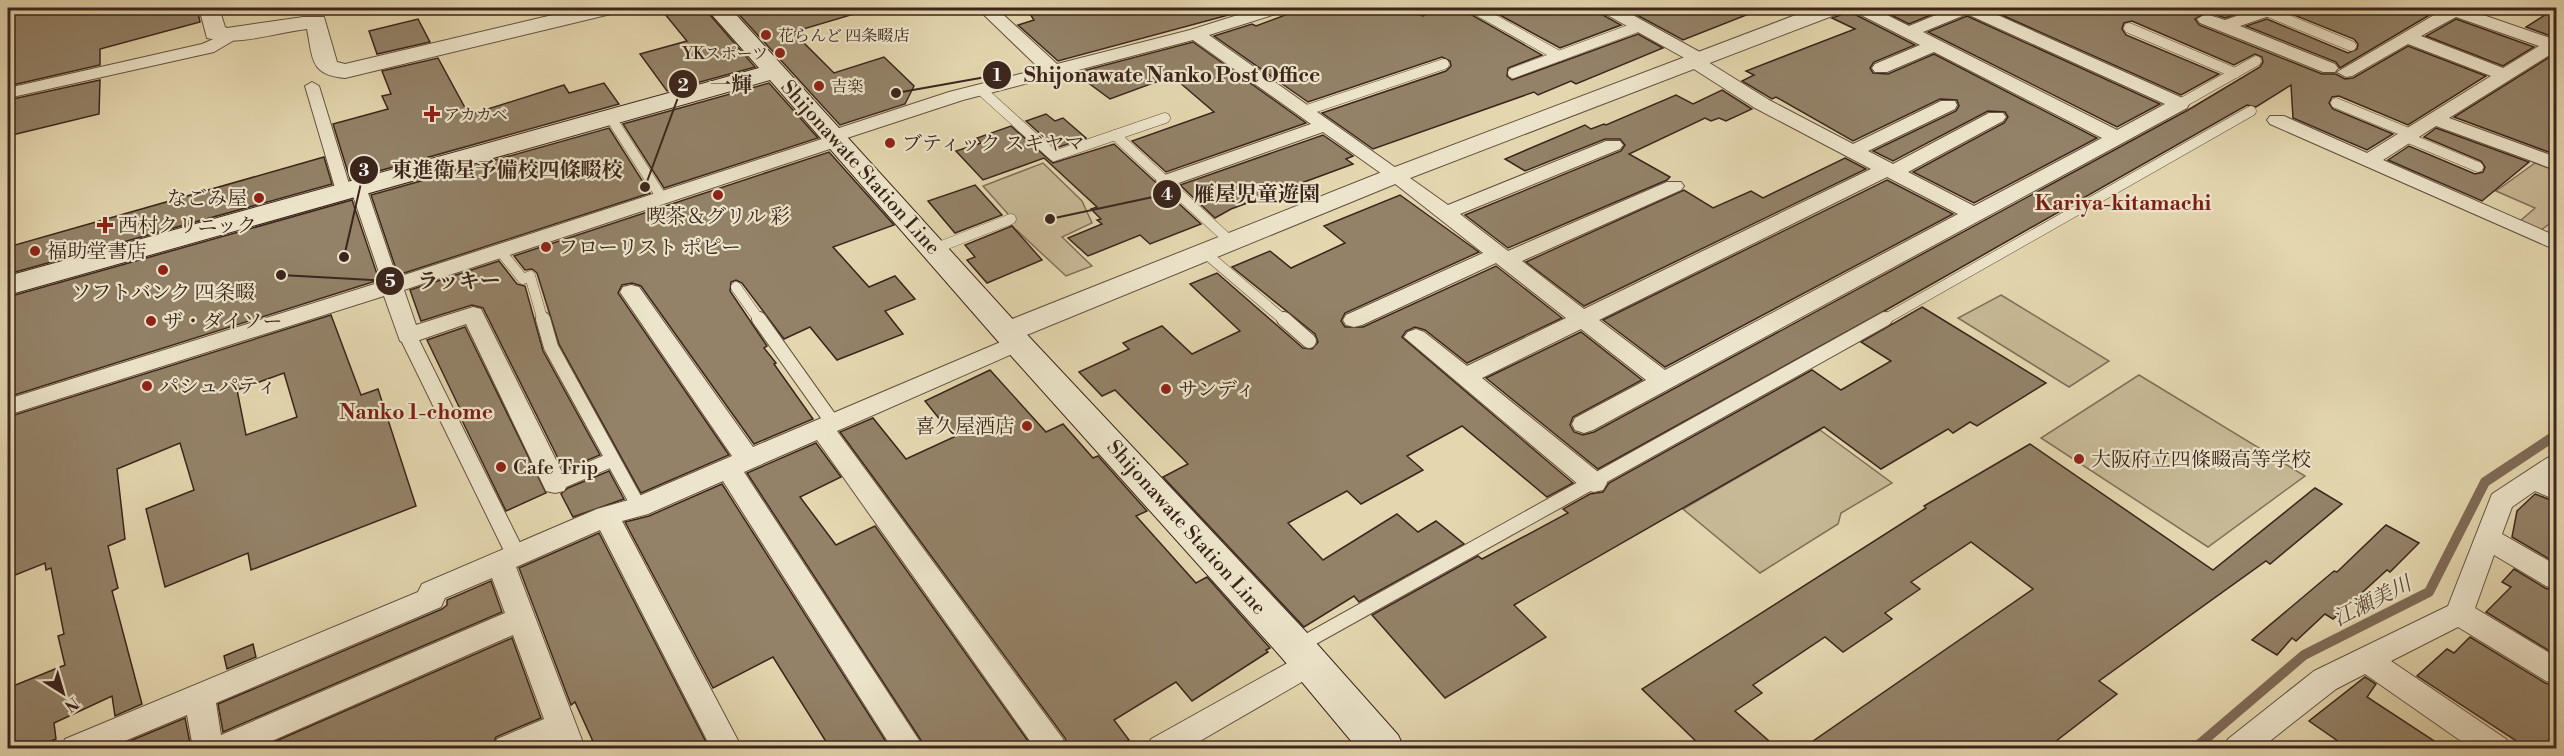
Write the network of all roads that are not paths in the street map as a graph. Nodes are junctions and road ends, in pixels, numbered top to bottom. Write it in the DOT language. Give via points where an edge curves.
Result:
graph roads {
  1 [pos="209,8"];
  2 [pos="607,8"];
  3 [pos="718,8"];
  4 [pos="986,8"];
  5 [pos="1275,8"];
  6 [pos="1473,8"];
  7 [pos="1608,8"];
  8 [pos="1832,8"];
  9 [pos="1861,8"];
  10 [pos="1967,8"];
  11 [pos="2270,9"];
  12 [pos="2451,9"];
  13 [pos="2206,19"];
  14 [pos="1640,26"];
  15 [pos="2225,26"];
  16 [pos="2129,28"];
  17 [pos="1909,32"];
  18 [pos="1196,34"];
  19 [pos="232,36"];
  20 [pos="2407,38"];
  21 [pos="1935,45"];
  22 [pos="2554,45"];
  23 [pos="2351,46"];
  24 [pos="1559,56"];
  25 [pos="1698,61"];
  26 [pos="2256,61"];
  27 [pos="1444,64"];
  28 [pos="1881,68"];
  29 [pos="775,71"];
  30 [pos="1514,73"];
  31 [pos="2235,73"];
  32 [pos="1047,74"];
  33 [pos="2505,75"];
  34 [pos="312,86"];
  35 [pos="981,90"];
  36 [pos="8,93"];
  37 [pos="2336,103"];
  38 [pos="2180,104"];
  39 [pos="1948,105"];
  40 [pos="1304,111"];
  41 [pos="2251,111"];
  42 [pos="1995,117"];
  43 [pos="611,118"];
  44 [pos="1165,118"];
  45 [pos="2434,119"];
  46 [pos="2277,120"];
  47 [pos="1325,125"];
  48 [pos="1115,135"];
  49 [pos="2408,136"];
  50 [pos="836,138"];
  51 [pos="2117,138"];
  52 [pos="1613,145"];
  53 [pos="1853,151"];
  54 [pos="2369,160"];
  55 [pos="2556,165"];
  56 [pos="2478,167"];
  57 [pos="1890,171"];
  58 [pos="1396,175"];
  59 [pos="1166,181"];
  60 [pos="1674,186"];
  61 [pos="351,189"];
  62 [pos="662,198"];
  63 [pos="1445,213"];
  64 [pos="1975,215"];
  65 [pos="1011,219"];
  66 [pos="1231,242"];
  67 [pos="2556,244"];
  68 [pos="934,249"];
  69 [pos="501,252"];
  70 [pos="1204,252"];
  71 [pos="1502,257"];
  72 [pos="391,284"];
  73 [pos="8,286"];
  74 [pos="736,287"];
  75 [pos="631,292"];
  76 [pos="1354,320"];
  77 [pos="1584,320"];
  78 [pos="408,336"];
  79 [pos="1012,337"];
  80 [pos="1416,337"];
  81 [pos="1309,341"];
  82 [pos="1465,377"];
  83 [pos="1663,381"];
  84 [pos="8,406"];
  85 [pos="1584,424"];
  86 [pos="827,426"];
  87 [pos="611,460"];
  88 [pos="738,464"];
  89 [pos="2549,478"];
  90 [pos="1594,483"];
  91 [pos="555,484"];
  92 [pos="639,507"];
  93 [pos="606,516"];
  94 [pos="2487,538"];
  95 [pos="508,558"];
  96 [pos="2556,578"];
  97 [pos="2459,613"];
  98 [pos="521,619"];
  99 [pos="1303,655"];
  100 [pos="2366,659"];
  101 [pos="2556,672"];
  102 [pos="200,698"];
  103 [pos="565,737"];
  104 [pos="76,748"];
  105 [pos="208,748"];
  106 [pos="225,748"];
  107 [pos="508,748"];
  108 [pos="728,748"];
  109 [pos="909,748"];
  110 [pos="1052,748"];
  111 [pos="1162,748"];
  112 [pos="1383,748"];
  113 [pos="2239,748"];
  114 [pos="2495,748"];
  1 -- 19 [label="street" via="215,33"];
  2 -- 19 [label="street" via="345,71 326,65 316,22"];
  3 -- 29 [label="main road"];
  4 -- 32 [label="street" via="1052,70"];
  5 -- 18 [label="street"];
  6 -- 24 [label="lane"];
  7 -- 14 [label="street"];
  8 -- 25 [label="street"];
  9 -- 17 [label="street"];
  10 -- 17 [label="street"];
  10 -- 38 [label="street"];
  11 -- 15 [label="street"];
  11 -- 23 [label="lane"];
  12 -- 20 [label="street"];
  12 -- 22 [label="street"];
  13 -- 15 [label="street"];
  14 -- 24 [label="lane"];
  14 -- 25 [label="street"];
  15 -- 20 [label="street" via="2338,70"];
  16 -- 31 [label="lane"];
  17 -- 21 [label="street"];
  18 -- 32 [label="street"];
  18 -- 40 [label="street"];
  19 -- 36 [label="street" via="208,48"];
  20 -- 33 [label="street"];
  21 -- 28 [label="street"];
  21 -- 51 [label="street"];
  22 -- 33 [label="street"];
  24 -- 30 [label="lane"];
  25 -- 53 [label="street" via="1762,104"];
  25 -- 58 [label="street"];
  26 -- 31 [label="lane"];
  27 -- 40 [label="lane"];
  29 -- 43 [label="main road, Shijonawate Station Line"];
  29 -- 50 [label="main road, Shijonawate Station Line"];
  31 -- 38 [label="lane"];
  32 -- 35 [label="street"];
  33 -- 45 [label="street"];
  34 -- 61 [label="street"];
  35 -- 48 [label="lane" via="1054,156"];
  35 -- 50 [label="street"];
  37 -- 49 [label="lane"];
  38 -- 51 [label="street"];
  39 -- 53 [label="street"];
  40 -- 47 [label="street"];
  41 -- 90 [label="lane"];
  42 -- 57 [label="street"];
  43 -- 61 [label="main road, Shijonawate Station Line"];
  43 -- 62 [label="lane"];
  44 -- 48 [label="lane"];
  45 -- 49 [label="street"];
  45 -- 55 [label="street"];
  46 -- 54 [label="street"];
  47 -- 58 [label="street"];
  47 -- 59 [label="street"];
  48 -- 59 [label="lane"];
  49 -- 54 [label="street"];
  49 -- 56 [label="lane"];
  50 -- 62 [label="street"];
  50 -- 68 [label="main road, Shijonawate Station Line"];
  51 -- 64 [label="street"];
  52 -- 63 [label="street"];
  53 -- 57 [label="street"];
  54 -- 67 [label="street"];
  57 -- 64 [label="street"];
  57 -- 77 [label="street"];
  58 -- 63 [label="street"];
  58 -- 66 [label="street"];
  59 -- 66 [label="lane"];
  60 -- 71 [label="street"];
  61 -- 72 [label="street"];
  61 -- 73 [label="main road, Shijonawate Station Line"];
  62 -- 69 [label="street"];
  63 -- 71 [label="street"];
  64 -- 83 [label="street"];
  65 -- 68 [label="lane"];
  66 -- 70 [label="street"];
  68 -- 79 [label="main road, Shijonawate Station Line"];
  69 -- 72 [label="street"];
  69 -- 87 [label="lane" via="523,279 530,276 551,347"];
  70 -- 79 [label="street"];
  70 -- 81 [label="lane"];
  71 -- 76 [label="street"];
  71 -- 77 [label="street"];
  72 -- 78 [label="street"];
  72 -- 84 [label="street"];
  74 -- 86 [label="lane"];
  75 -- 88 [label="street"];
  77 -- 82 [label="street"];
  77 -- 83 [label="street"];
  78 -- 91 [label="street" via="473,314"];
  78 -- 95 [label="street"];
  79 -- 86 [label="street"];
  79 -- 99 [label="main road, Shijonawate Station Line"];
  80 -- 82 [label="street"];
  82 -- 90 [label="street"];
  83 -- 85 [label="street"];
  86 -- 88 [label="street"];
  86 -- 110 [label="street"];
  87 -- 91 [label="lane"];
  87 -- 92 [label="lane"];
  88 -- 92 [label="street"];
  88 -- 109 [label="street"];
  89 -- 94 [label="street" via="2501,501"];
  90 -- 99 [label="lane"];
  92 -- 93 [label="street"];
  93 -- 95 [label="street"];
  93 -- 108 [label="street"];
  94 -- 96 [label="street"];
  94 -- 97 [label="street"];
  95 -- 98 [label="street"];
  95 -- 102 [label="street" via="432,592 430,599"];
  97 -- 100 [label="street"];
  97 -- 101 [label="street"];
  98 -- 103 [label="street"];
  98 -- 106 [label="street"];
  99 -- 111 [label="street"];
  99 -- 112 [label="main road, Shijonawate Station Line"];
  100 -- 113 [label="street" via="2325,680"];
  100 -- 114 [label="street"];
  102 -- 104 [label="street"];
  102 -- 105 [label="street"];
  103 -- 107 [label="street"];
}
